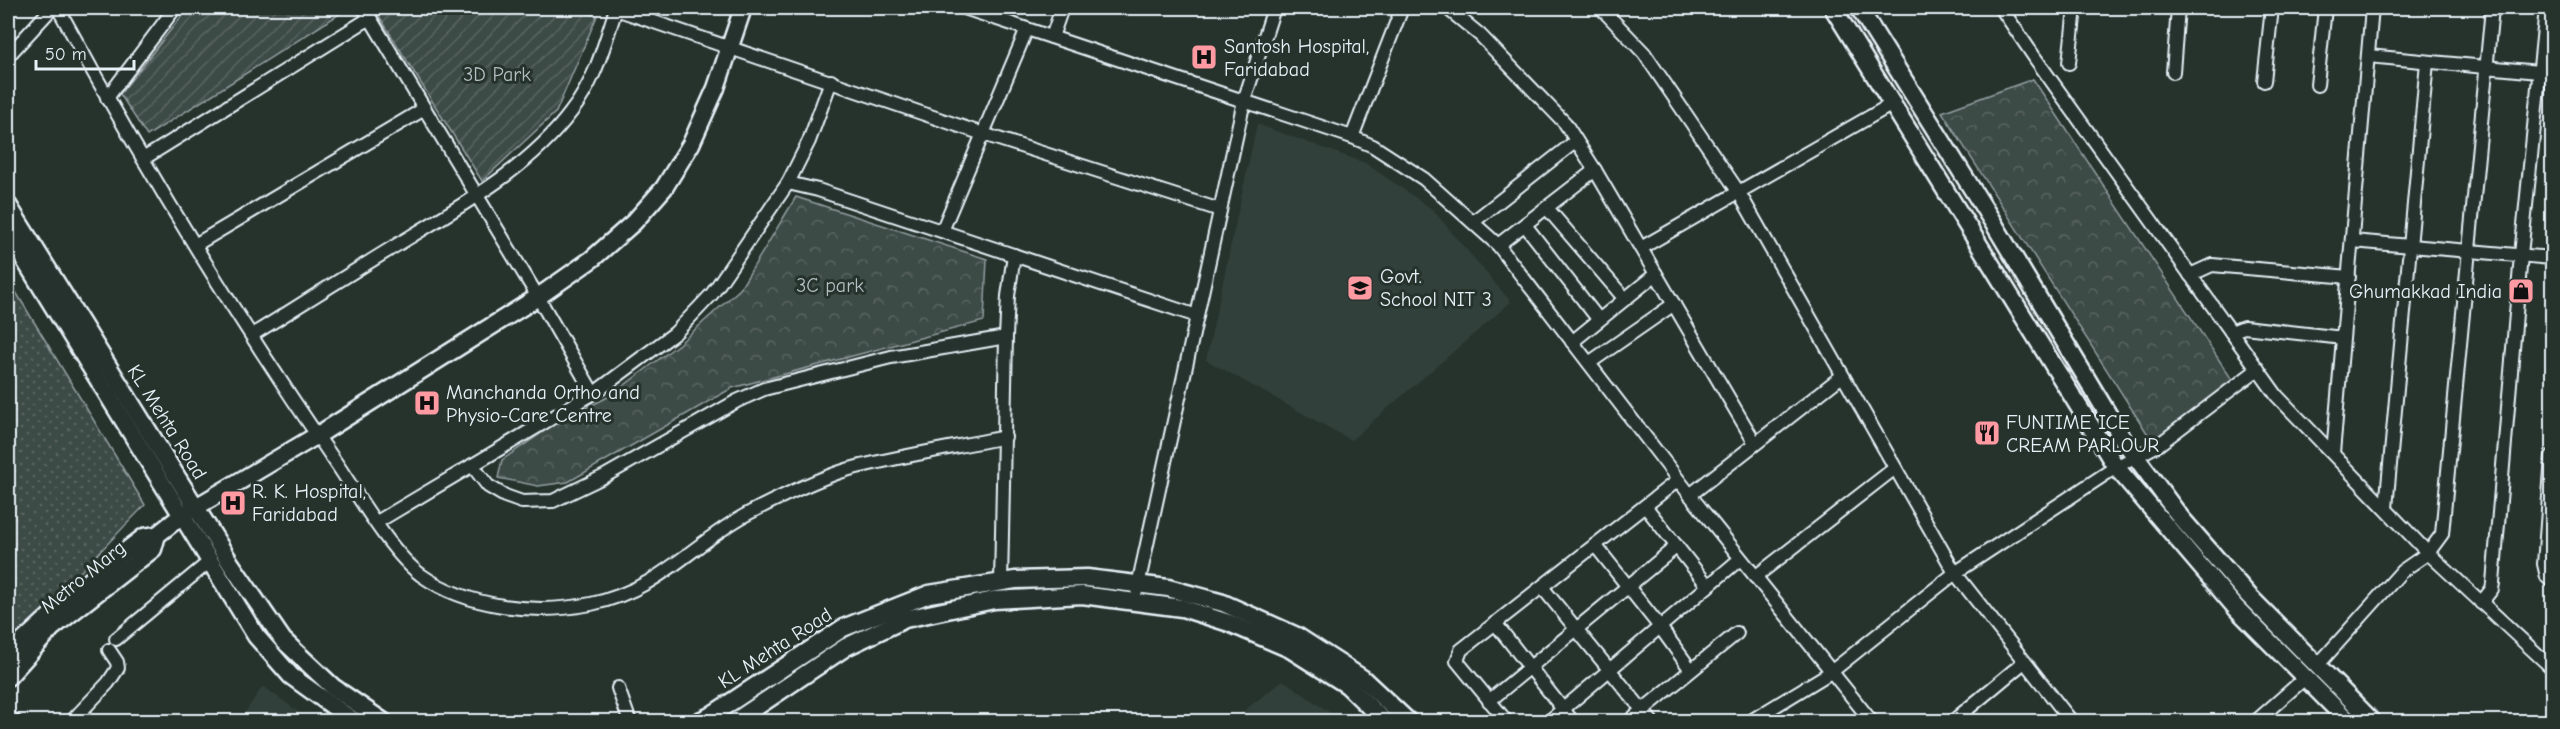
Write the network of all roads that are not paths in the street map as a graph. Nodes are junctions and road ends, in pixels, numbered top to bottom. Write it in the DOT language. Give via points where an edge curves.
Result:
graph roads {
  1 [pos="52,8"];
  2 [pos="58,8"];
  3 [pos="175,8"];
  4 [pos="614,8"];
  5 [pos="743,8"];
  6 [pos="964,8"];
  7 [pos="1062,8"];
  8 [pos="1274,8"];
  9 [pos="1402,8"];
  10 [pos="1448,8"];
  11 [pos="1601,8"];
  12 [pos="1833,8"];
  13 [pos="1859,8"];
  14 [pos="2001,8"];
  15 [pos="2074,8"];
  16 [pos="2178,8"];
  17 [pos="2272,8"];
  18 [pos="2325,8"];
  19 [pos="2373,8"];
  20 [pos="2492,8"];
  21 [pos="2546,8"];
  22 [pos="367,13"];
  23 [pos="1027,28"];
  24 [pos="1052,37"];
  25 [pos="730,49"];
  26 [pos="8,56"];
  27 [pos="2368,56"];
  28 [pos="2427,62"];
  29 [pos="2069,63"];
  30 [pos="2485,67"];
  31 [pos="2173,72"];
  32 [pos="2539,72"];
  33 [pos="831,81"];
  34 [pos="2264,81"];
  35 [pos="2317,85"];
  36 [pos="107,98"];
  37 [pos="1244,101"];
  38 [pos="1894,103"];
  39 [pos="424,109"];
  40 [pos="983,134"];
  41 [pos="1352,137"];
  42 [pos="1576,141"];
  43 [pos="142,159"];
  44 [pos="1595,170"];
  45 [pos="788,183"];
  46 [pos="1738,191"];
  47 [pos="476,196"];
  48 [pos="8,205"];
  49 [pos="1547,208"];
  50 [pos="1220,210"];
  51 [pos="1473,222"];
  52 [pos="1525,225"];
  53 [pos="942,231"];
  54 [pos="8,233"];
  55 [pos="2352,241"];
  56 [pos="1498,245"];
  57 [pos="2410,245"];
  58 [pos="195,246"];
  59 [pos="1641,248"];
  60 [pos="2468,251"];
  61 [pos="1014,255"];
  62 [pos="2521,255"];
  63 [pos="2553,258"];
  64 [pos="1656,274"];
  65 [pos="2190,275"];
  66 [pos="2349,277"];
  67 [pos="538,297"];
  68 [pos="1625,299"];
  69 [pos="1674,304"];
  70 [pos="1197,316"];
  71 [pos="1599,320"];
  72 [pos="2231,332"];
  73 [pos="252,335"];
  74 [pos="1006,337"];
  75 [pos="2343,338"];
  76 [pos="1572,342"];
  77 [pos="1589,363"];
  78 [pos="2258,369"];
  79 [pos="1842,376"];
  80 [pos="593,393"];
  81 [pos="317,436"];
  82 [pos="1005,437"];
  83 [pos="1755,443"];
  84 [pos="2333,453"];
  85 [pos="2134,456"];
  86 [pos="2553,456"];
  87 [pos="472,465"];
  88 [pos="2116,467"];
  89 [pos="1895,468"];
  90 [pos="1678,480"];
  91 [pos="1690,495"];
  92 [pos="1645,506"];
  93 [pos="2386,508"];
  94 [pos="188,511"];
  95 [pos="377,522"];
  96 [pos="157,535"];
  97 [pos="1595,545"];
  98 [pos="1677,546"];
  99 [pos="2428,553"];
  100 [pos="1740,559"];
  101 [pos="209,561"];
  102 [pos="1955,573"];
  103 [pos="1755,577"];
  104 [pos="2553,581"];
  105 [pos="1001,583"];
  106 [pos="1138,584"];
  107 [pos="1629,586"];
  108 [pos="1708,586"];
  109 [pos="1542,587"];
  110 [pos="1134,602"];
  111 [pos="2481,603"];
  112 [pos="1495,623"];
  113 [pos="1660,627"];
  114 [pos="1577,630"];
  115 [pos="1737,633"];
  116 [pos="116,639"];
  117 [pos="109,650"];
  118 [pos="8,658"];
  119 [pos="2024,662"];
  120 [pos="2318,666"];
  121 [pos="2553,668"];
  122 [pos="1530,669"];
  123 [pos="1610,669"];
  124 [pos="1691,670"];
  125 [pos="1831,672"];
  126 [pos="8,677"];
  127 [pos="2305,678"];
  128 [pos="618,688"];
  129 [pos="1489,701"];
  130 [pos="1563,709"];
  131 [pos="1642,710"];
  132 [pos="8,716"];
  133 [pos="16,722"];
  134 [pos="71,722"];
  135 [pos="356,722"];
  136 [pos="384,722"];
  137 [pos="630,722"];
  138 [pos="697,722"];
  139 [pos="734,722"];
  140 [pos="1385,722"];
  141 [pos="1409,722"];
  142 [pos="1507,722"];
  143 [pos="1548,722"];
  144 [pos="1573,722"];
  145 [pos="1628,722"];
  146 [pos="1652,722"];
  147 [pos="1749,722"];
  148 [pos="1872,722"];
  149 [pos="1952,722"];
  150 [pos="2072,722"];
  151 [pos="2255,722"];
  152 [pos="2349,722"];
  153 [pos="2373,722"];
  1 -- 26 [label="street"];
  2 -- 36 [label="street"];
  3 -- 36 [label="street"];
  4 -- 25 [label="street"];
  4 -- 47 [label="street" via="596,69 572,112 535,152"];
  5 -- 25 [label="street, Metro Marg"];
  6 -- 23 [label="street"];
  7 -- 24 [label="street"];
  8 -- 37 [label="street"];
  9 -- 41 [label="street"];
  10 -- 42 [label="street" via="1480,34 1565,123"];
  11 -- 46 [label="street" via="1644,53"];
  12 -- 38 [label="street"];
  13 -- 85 [label="street"];
  14 -- 65 [label="street"];
  15 -- 29 [label="street"];
  16 -- 31 [label="street"];
  17 -- 34 [label="street"];
  18 -- 35 [label="street"];
  19 -- 27 [label="street"];
  20 -- 30 [label="street"];
  21 -- 32 [label="street"];
  22 -- 39 [label="street"];
  22 -- 43 [label="street"];
  23 -- 24 [label="street"];
  23 -- 40 [label="street"];
  24 -- 37 [label="street"];
  25 -- 33 [label="street"];
  25 -- 67 [label="street, Metro Marg" via="691,144 664,188 634,222 592,259"];
  27 -- 28 [label="street"];
  27 -- 55 [label="street"];
  28 -- 30 [label="street"];
  28 -- 57 [label="street"];
  30 -- 32 [label="street"];
  30 -- 60 [label="street"];
  32 -- 62 [label="street"];
  33 -- 40 [label="street"];
  33 -- 45 [label="street" via="809,141"];
  36 -- 43 [label="street"];
  37 -- 41 [label="street"];
  37 -- 50 [label="street"];
  38 -- 46 [label="street"];
  38 -- 88 [label="street"];
  39 -- 47 [label="street"];
  39 -- 58 [label="street"];
  40 -- 50 [label="street"];
  40 -- 53 [label="street"];
  41 -- 51 [label="street" via="1424,179"];
  42 -- 44 [label="street"];
  42 -- 51 [label="street"];
  43 -- 58 [label="street"];
  44 -- 49 [label="street"];
  44 -- 59 [label="street"];
  45 -- 53 [label="street"];
  45 -- 80 [label="street" via="708,298 657,348"];
  46 -- 59 [label="street"];
  46 -- 79 [label="street"];
  47 -- 67 [label="street"];
  47 -- 73 [label="street"];
  48 -- 94 [label="street, KL Mehta Road"];
  49 -- 52 [label="street"];
  49 -- 68 [label="street"];
  50 -- 70 [label="street"];
  51 -- 56 [label="street"];
  52 -- 56 [label="street"];
  52 -- 71 [label="street"];
  53 -- 61 [label="street"];
  54 -- 94 [label="street, KL Mehta Road"];
  55 -- 57 [label="street"];
  55 -- 66 [label="street"];
  56 -- 76 [label="street"];
  57 -- 60 [label="street"];
  57 -- 93 [label="street"];
  58 -- 73 [label="street"];
  59 -- 64 [label="street"];
  60 -- 62 [label="street"];
  60 -- 99 [label="street" via="2445,523 2439,540"];
  61 -- 70 [label="street"];
  61 -- 74 [label="street"];
  62 -- 63 [label="street"];
  62 -- 111 [label="street" via="2493,583"];
  64 -- 68 [label="street"];
  64 -- 69 [label="street"];
  65 -- 66 [label="street" via="2212,265"];
  65 -- 72 [label="street"];
  66 -- 75 [label="street"];
  67 -- 80 [label="street"];
  67 -- 81 [label="street, Metro Marg"];
  68 -- 71 [label="street"];
  69 -- 77 [label="street"];
  69 -- 83 [label="street"];
  70 -- 106 [label="street"];
  71 -- 76 [label="street"];
  72 -- 75 [label="street" via="2244,327"];
  72 -- 78 [label="street"];
  73 -- 81 [label="street"];
  74 -- 82 [label="street"];
  74 -- 87 [label="street" via="891,357 764,389 553,501 522,502 505,496 488,486"];
  75 -- 84 [label="street"];
  76 -- 77 [label="street"];
  77 -- 90 [label="street"];
  78 -- 84 [label="street" via="2277,396"];
  78 -- 85 [label="street" via="2158,445"];
  79 -- 83 [label="street"];
  79 -- 89 [label="street"];
  80 -- 87 [label="street"];
  81 -- 94 [label="street, Metro Marg"];
  81 -- 95 [label="street"];
  82 -- 95 [label="street" via="839,473 736,520 667,572 641,586 581,605 524,608 445,588 409,565"];
  82 -- 105 [label="street"];
  83 -- 91 [label="street"];
  84 -- 93 [label="street"];
  85 -- 88 [label="street"];
  85 -- 120 [label="street" via="2181,518"];
  86 -- 104 [label="street" via="2544,564 2547,577"];
  87 -- 95 [label="street"];
  88 -- 102 [label="street"];
  88 -- 127 [label="street" via="2236,608"];
  89 -- 102 [label="street"];
  89 -- 103 [label="street"];
  90 -- 91 [label="street"];
  90 -- 92 [label="street"];
  91 -- 100 [label="street"];
  92 -- 97 [label="street"];
  92 -- 98 [label="street"];
  93 -- 99 [label="street"];
  94 -- 96 [label="street, Metro Marg"];
  94 -- 101 [label="street, KL Mehta Road"];
  94 -- 136 [label="street, KL Mehta Road" via="231,564 283,640 333,687"];
  96 -- 118 [label="street, Metro Marg" via="144,537 119,556"];
  96 -- 126 [label="street, Metro Marg" via="153,549 52,628"];
  97 -- 107 [label="street"];
  97 -- 109 [label="street"];
  98 -- 107 [label="street"];
  98 -- 108 [label="street"];
  99 -- 111 [label="street"];
  99 -- 120 [label="street" via="2402,571"];
  100 -- 103 [label="street"];
  100 -- 108 [label="street"];
  101 -- 116 [label="street"];
  101 -- 135 [label="street, KL Mehta Road" via="256,636 291,676"];
  102 -- 119 [label="street"];
  102 -- 125 [label="street"];
  103 -- 125 [label="street"];
  105 -- 106 [label="street, KL Mehta Road" via="1087,578"];
  105 -- 138 [label="street, KL Mehta Road" via="929,594 843,628"];
  106 -- 110 [label="street"];
  106 -- 141 [label="street, KL Mehta Road" via="1222,603 1297,636 1362,678"];
  107 -- 113 [label="street"];
  107 -- 114 [label="street"];
  108 -- 113 [label="street"];
  109 -- 112 [label="street"];
  109 -- 114 [label="street"];
  110 -- 139 [label="street, KL Mehta Road" via="1082,595 994,600 905,619 846,647"];
  110 -- 140 [label="street, KL Mehta Road" via="1182,608 1290,649 1347,685"];
  111 -- 121 [label="street"];
  112 -- 122 [label="street"];
  112 -- 129 [label="street" via="1461,650 1456,661"];
  113 -- 123 [label="street"];
  113 -- 124 [label="street"];
  114 -- 122 [label="street"];
  114 -- 123 [label="street"];
  115 -- 124 [label="street"];
  117 -- 134 [label="street" via="118,668"];
  119 -- 149 [label="street"];
  119 -- 150 [label="street"];
  120 -- 153 [label="street"];
  122 -- 129 [label="street"];
  122 -- 130 [label="street"];
  123 -- 130 [label="street"];
  123 -- 131 [label="street"];
  124 -- 131 [label="street"];
  125 -- 147 [label="street"];
  125 -- 148 [label="street"];
  127 -- 151 [label="street"];
  127 -- 152 [label="street"];
  128 -- 137 [label="street"];
  129 -- 142 [label="street"];
  130 -- 143 [label="street"];
  130 -- 144 [label="street"];
  131 -- 145 [label="street"];
  131 -- 146 [label="street"];
  132 -- 133 [label="street"];
}
